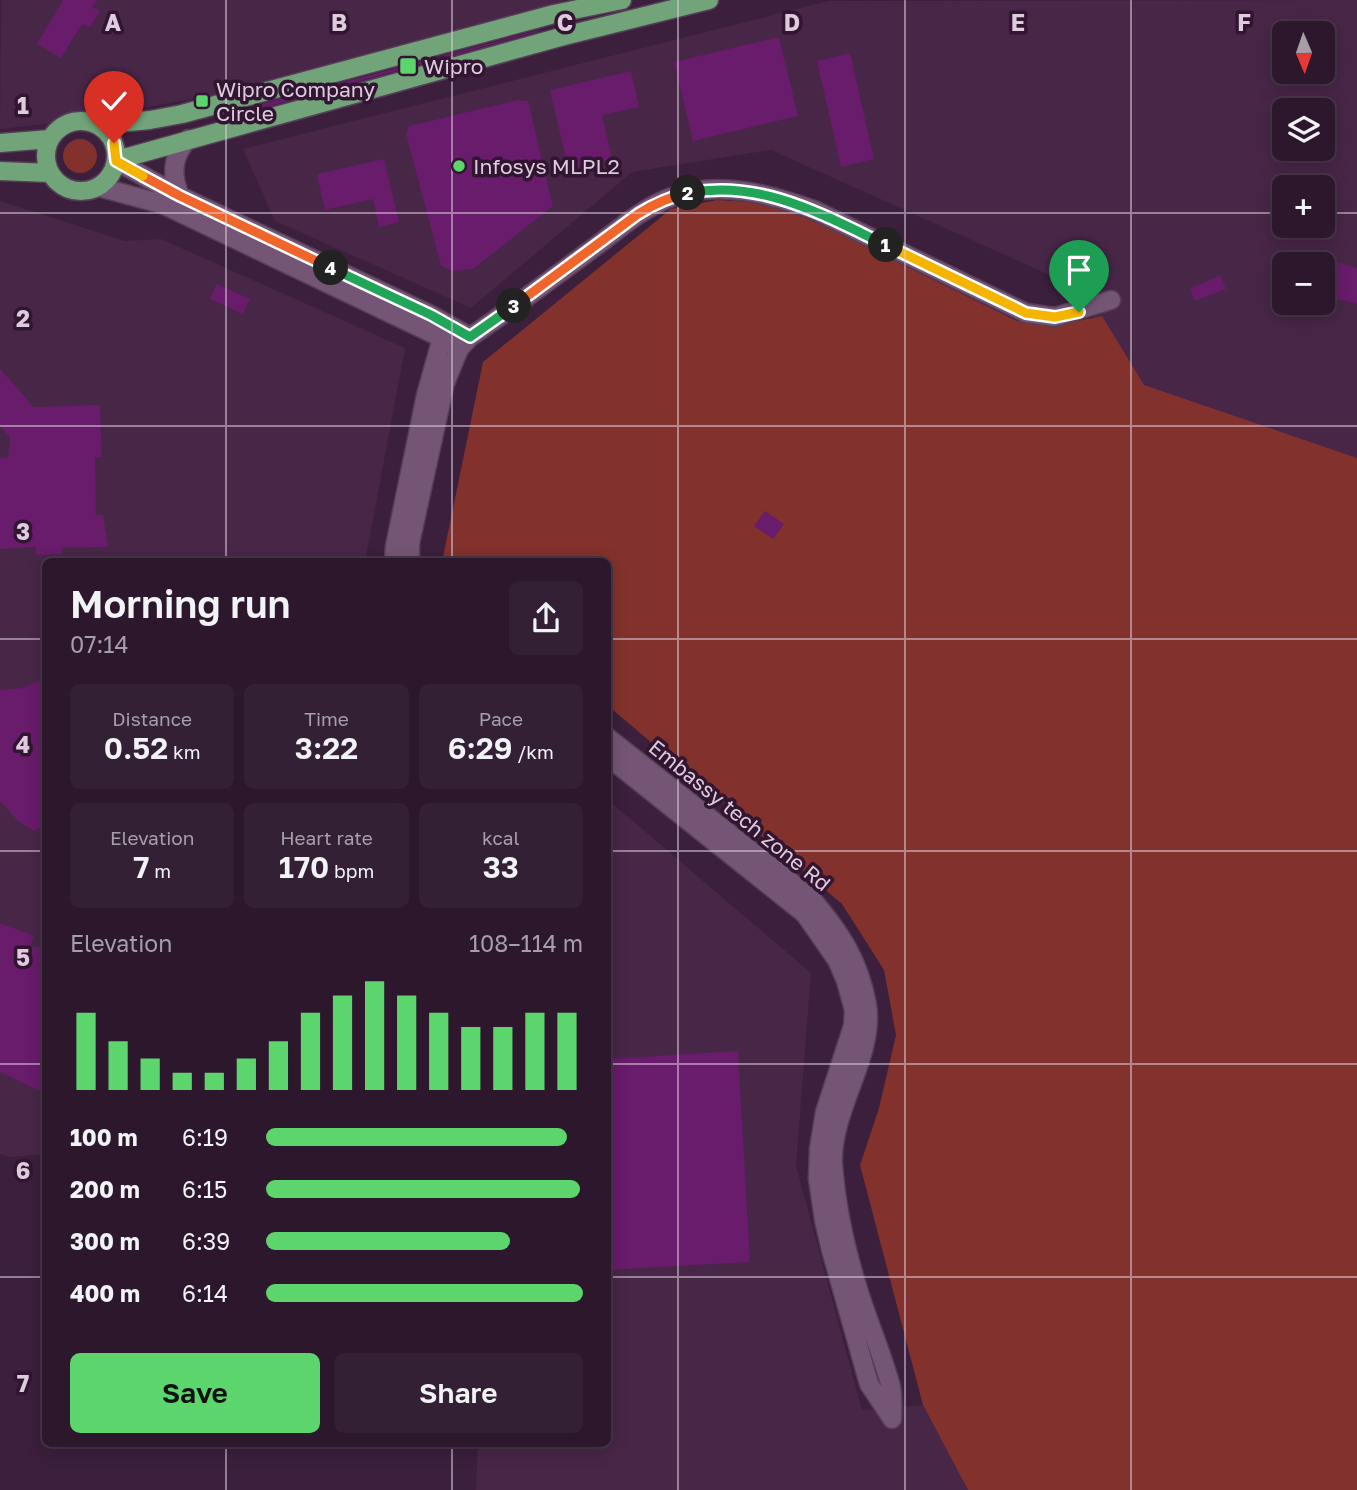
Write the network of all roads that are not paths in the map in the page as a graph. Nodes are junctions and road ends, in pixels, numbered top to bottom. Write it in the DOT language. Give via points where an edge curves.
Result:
graph roads {
  1 [pos="622,0"];
  2 [pos="709,0"];
  3 [pos="97,125"];
  4 [pos="50,139"];
  5 [pos="188,139"];
  6 [pos="0,143"];
  7 [pos="116,160"];
  8 [pos="0,171"];
  9 [pos="50,173"];
  10 [pos="99,187"];
  11 [pos="180,196"];
  12 [pos="1111,300"];
  13 [pos="446,332"];
  14 [pos="464,343"];
  15 [pos="394,558"];
  16 [pos="410,558"];
  17 [pos="611,740"];
  18 [pos="611,760"];
  19 [pos="855,1309"];
  20 [pos="893,1424"];
  1 -- 3 [label="main road" via="182,114"];
  2 -- 5 [label="main road"];
  3 -- 4 [label="main road" via="70,123"];
  3 -- 7 [label="main road" via="114,143"];
  4 -- 6 [label="main road"];
  4 -- 9 [label="main road" via="46,156"];
  5 -- 7 [label="main road"];
  5 -- 11 [label="street" via="180,147 173,173"];
  7 -- 10 [label="main road" via="111,176"];
  7 -- 11 [label="street"];
  8 -- 9 [label="main road"];
  9 -- 10 [label="main road" via="71,190"];
  10 -- 13 [label="street" via="162,204"];
  11 -- 13 [label="street"];
  12 -- 14 [label="street" via="1055,317 1026,313 790,201 752,191 696,191 638,214"];
  13 -- 14 [label="street"];
  13 -- 15 [label="street" via="426,395"];
  14 -- 16 [label="street" via="445,383"];
  17 -- 19 [label="street, Embassy tech zone Rd" via="811,898 838,930 857,963 867,1029 835,1135 833,1166"];
  18 -- 19 [label="street" via="789,900 837,960 854,1010 853,1026 825,1112 818,1179 824,1220"];
  19 -- 20 [label="street, Embassy tech zone Rd" via="891,1390"];
}
